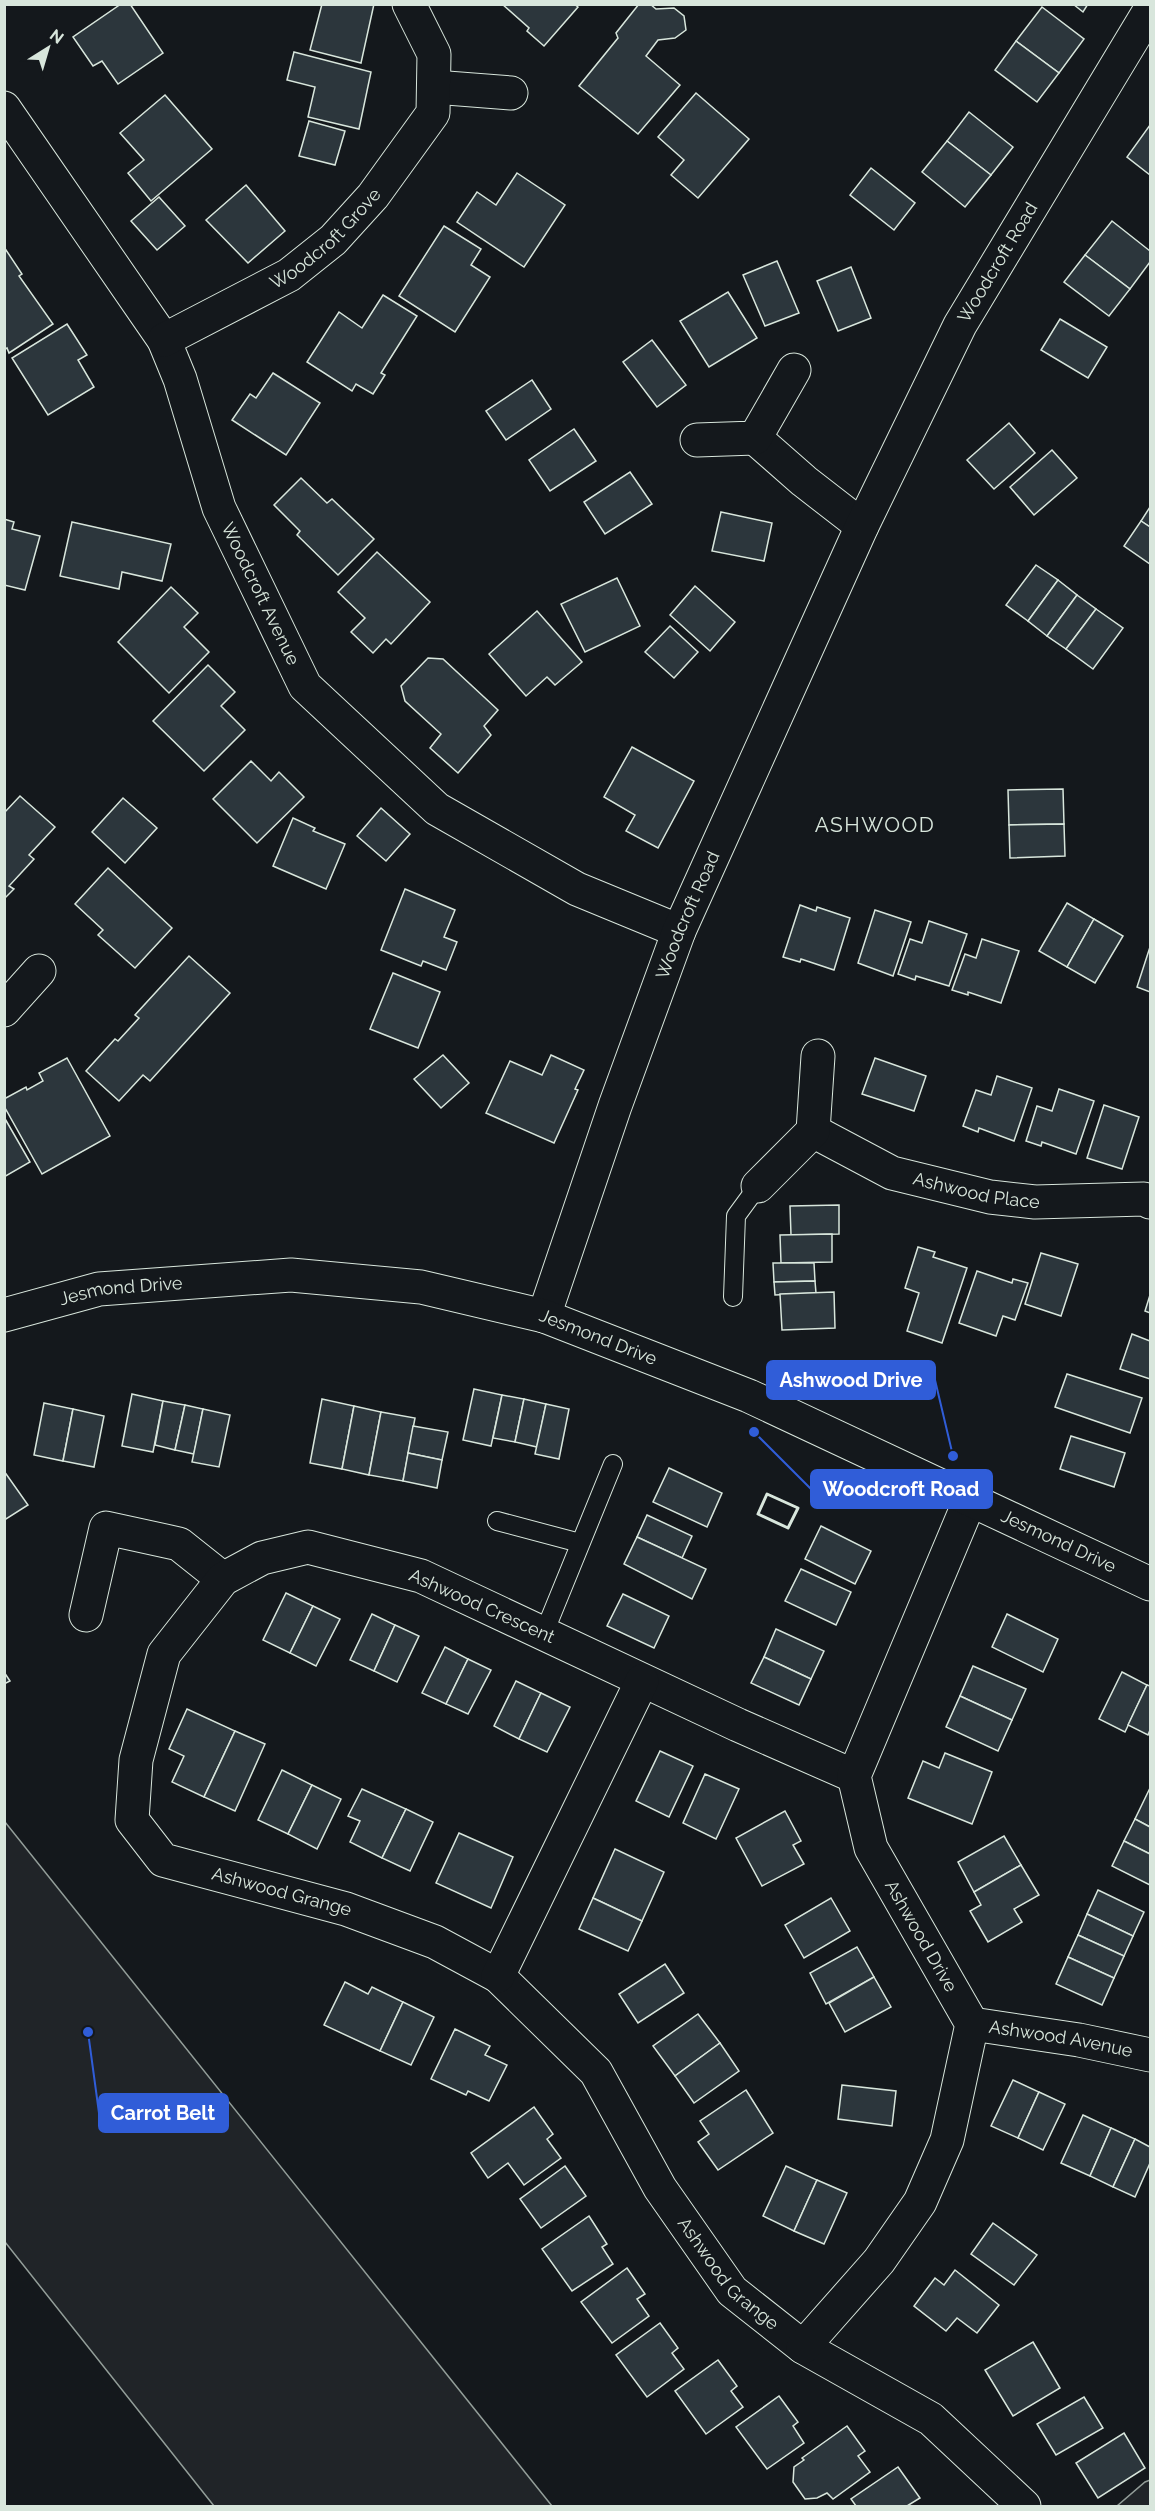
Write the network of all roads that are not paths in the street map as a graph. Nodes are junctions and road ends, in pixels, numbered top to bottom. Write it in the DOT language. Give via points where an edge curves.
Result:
graph roads {
  1 [pos="409,4"];
  2 [pos="1150,10"];
  3 [pos="434,87"];
  4 [pos="511,93"];
  5 [pos="4,108"];
  6 [pos="164,340"];
  7 [pos="794,370"];
  8 [pos="755,438"];
  9 [pos="697,440"];
  10 [pos="862,526"];
  11 [pos="679,932"];
  12 [pos="39,971"];
  13 [pos="4,1010"];
  14 [pos="818,1056"];
  15 [pos="813,1131"];
  16 [pos="758,1186"];
  17 [pos="1150,1202"];
  18 [pos="733,1297"];
  19 [pos="4,1315"];
  20 [pos="544,1316"];
  21 [pos="613,1464"];
  22 [pos="970,1500"];
  23 [pos="497,1521"];
  24 [pos="580,1543"];
  25 [pos="223,1579"];
  26 [pos="1150,1584"];
  27 [pos="86,1615"];
  28 [pos="544,1633"];
  29 [pos="642,1681"];
  30 [pos="135,1760"];
  31 [pos="854,1776"];
  32 [pos="498,1976"];
  33 [pos="972,2024"];
  34 [pos="1150,2054"];
  35 [pos="803,2347"];
  36 [pos="1024,2506"];
  1 -- 3 [label="street, Woodcroft Grove" via="434,54"];
  2 -- 10 [label="street, Woodcroft Road" via="960,325"];
  3 -- 4 [label="street"];
  3 -- 6 [label="street, Woodcroft Grove" via="433,113 373,196 333,240 289,275"];
  5 -- 6 [label="street, Woodcroft Avenue"];
  6 -- 11 [label="street, Woodcroft Avenue" via="180,379 219,508 305,686 437,809 577,889"];
  7 -- 8 [label="street"];
  8 -- 9 [label="street"];
  8 -- 10 [label="street"];
  10 -- 11 [label="street, Woodcroft Road"];
  11 -- 20 [label="street, Woodcroft Road"];
  12 -- 13 [label="street"];
  14 -- 15 [label="street"];
  15 -- 16 [label="street"];
  15 -- 17 [label="street, Ashwood Place" via="892,1173 990,1197 1035,1202"];
  16 -- 18 [label="lane" via="736,1216"];
  19 -- 20 [label="street, Jesmond Drive" via="99,1289 291,1275 422,1287"];
  20 -- 22 [label="street, Jesmond Drive" via="749,1396"];
  21 -- 24 [label="lane"];
  22 -- 26 [label="street, Jesmond Drive"];
  22 -- 31 [label="street"];
  23 -- 24 [label="lane"];
  24 -- 28 [label="lane"];
  25 -- 27 [label="street" via="178,1544 106,1528"];
  25 -- 28 [label="street, Ashwood Crescent" via="262,1558 308,1546 421,1576"];
  25 -- 30 [label="street, Ashwood Crescent" via="164,1654"];
  28 -- 29 [label="street, Ashwood Crescent"];
  29 -- 31 [label="street, Ashwood Crescent"];
  29 -- 32 [label="street"];
  30 -- 32 [label="street, Ashwood Grange" via="132,1820 163,1860 346,1909 435,1942"];
  31 -- 33 [label="street, Ashwood Drive" via="870,1848"];
  32 -- 35 [label="street, Ashwood Grange" via="596,2072 660,2188 732,2291"];
  33 -- 34 [label="street, Ashwood Avenue"];
  33 -- 35 [label="street" via="947,2140 920,2202 879,2261"];
  35 -- 36 [label="street, Ashwood Grange" via="931,2419"];
}
